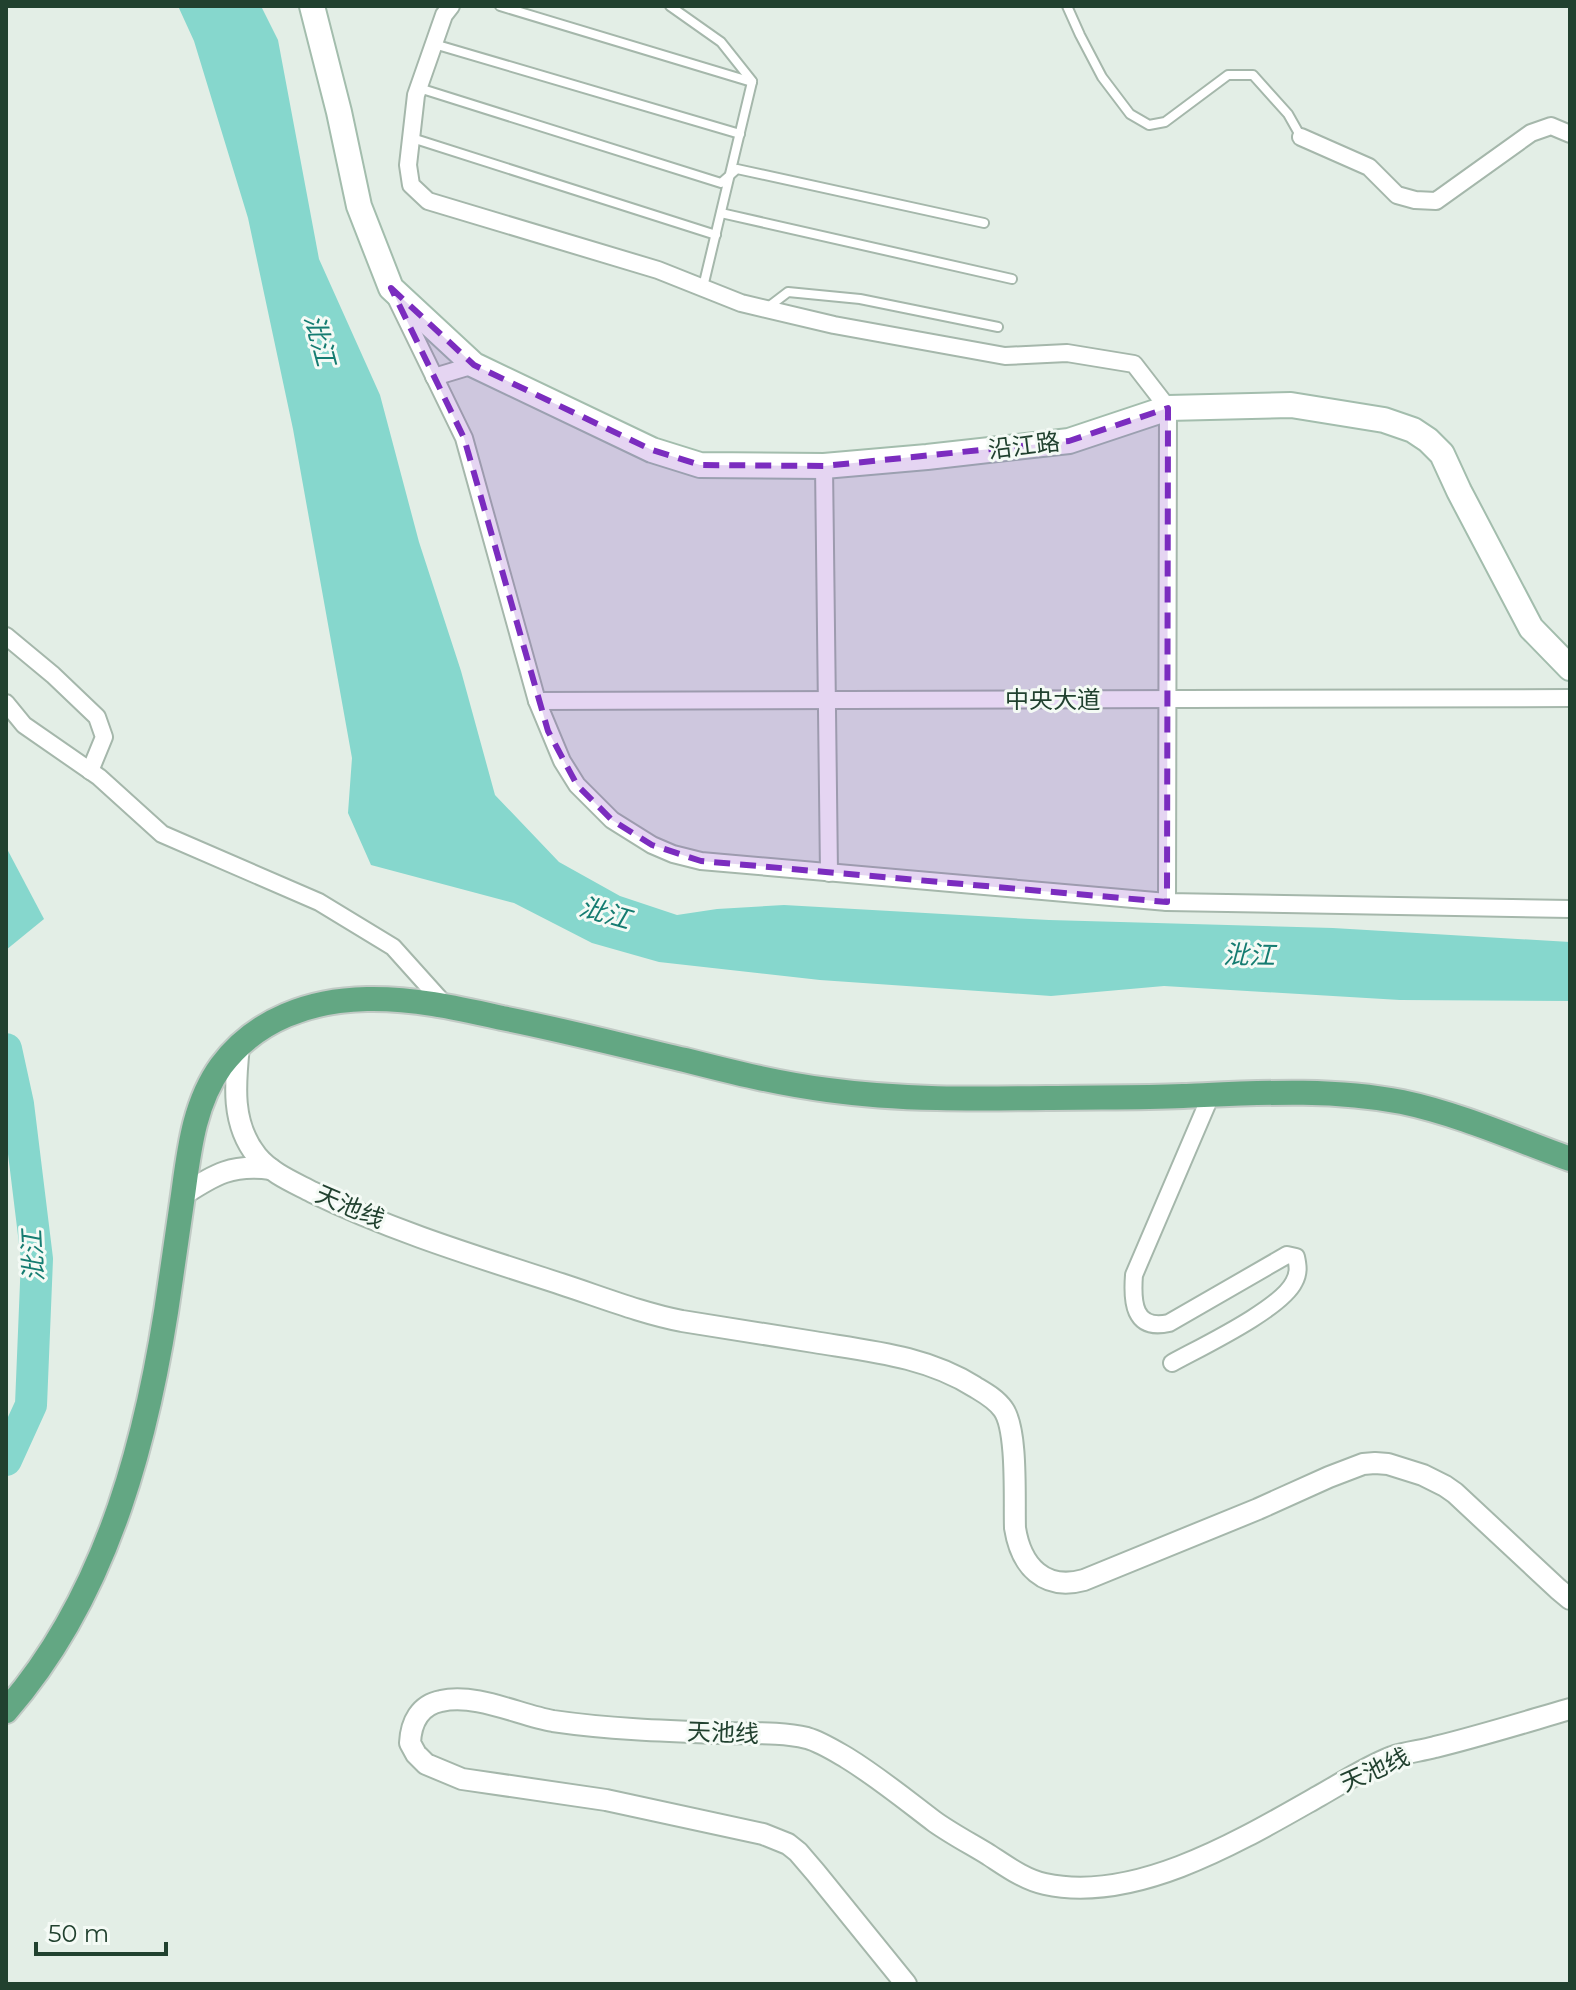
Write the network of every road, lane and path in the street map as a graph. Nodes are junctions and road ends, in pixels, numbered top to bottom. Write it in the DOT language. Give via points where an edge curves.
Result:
graph roads {
  1 [pos="312,6"];
  2 [pos="451,6"];
  3 [pos="500,6"];
  4 [pos="670,6"];
  5 [pos="1067,6"];
  6 [pos="434,44"];
  7 [pos="752,82"];
  8 [pos="419,88"];
  9 [pos="740,134"];
  10 [pos="1570,134"];
  11 [pos="1301,137"];
  12 [pos="412,138"];
  13 [pos="730,176"];
  14 [pos="721,213"];
  15 [pos="984,223"];
  16 [pos="716,235"];
  17 [pos="1012,279"];
  18 [pos="391,288"];
  19 [pos="703,288"];
  20 [pos="766,309"];
  21 [pos="998,327"];
  22 [pos="474,365"];
  23 [pos="434,377"];
  24 [pos="1168,408"];
  25 [pos="824,466"];
  26 [pos="6,636"];
  27 [pos="1565,657"];
  28 [pos="1570,698"];
  29 [pos="1167,699"];
  30 [pos="827,700"];
  31 [pos="537,701"];
  32 [pos="6,703"];
  33 [pos="90,771"];
  34 [pos="829,873"];
  35 [pos="1167,902"];
  36 [pos="1570,909"];
  37 [pos="446,1006"];
  38 [pos="239,1046"];
  39 [pos="1211,1095"];
  40 [pos="1570,1159"];
  41 [pos="271,1169"];
  42 [pos="183,1195"];
  43 [pos="1172,1363"];
  44 [pos="1570,1599"];
  45 [pos="1570,1709"];
  46 [pos="6,1711"];
  47 [pos="906,1984"];
  1 -- 18 [label="main road" via="359,206"];
  2 -- 6 [label="street"];
  3 -- 7 [label="lane"];
  4 -- 7 [label="lane" via="721,42"];
  5 -- 11 [label="lane" via="1102,77 1130,114 1149,125 1165,122 1228,75 1253,75"];
  6 -- 8 [label="street"];
  6 -- 9 [label="lane"];
  7 -- 9 [label="lane"];
  8 -- 12 [label="street"];
  8 -- 13 [label="lane" via="721,183"];
  9 -- 13 [label="lane"];
  10 -- 11 [label="street" via="1551,126 1531,133 1436,201 1397,195 1369,167"];
  12 -- 16 [label="lane"];
  12 -- 19 [label="street" via="411,185 428,201"];
  13 -- 14 [label="lane"];
  13 -- 15 [label="lane" via="737,169"];
  14 -- 16 [label="lane"];
  14 -- 17 [label="lane"];
  16 -- 19 [label="lane"];
  18 -- 22 [label="main road, 沿江路"];
  18 -- 23 [label="street"];
  19 -- 20 [label="street"];
  20 -- 21 [label="lane" via="788,292 860,299"];
  20 -- 24 [label="street" via="1005,356 1067,353 1134,364"];
  22 -- 23 [label="street"];
  22 -- 25 [label="main road, 沿江路" via="652,450 700,465"];
  23 -- 31 [label="street" via="464,438"];
  24 -- 25 [label="main road, 沿江路" via="1069,441"];
  24 -- 27 [label="main road, 沿江路" via="1291,405 1413,430 1442,454 1531,628"];
  24 -- 29 [label="street"];
  25 -- 30 [label="street"];
  26 -- 33 [label="street" via="97,717 104,737"];
  28 -- 29 [label="street, 中央大道"];
  29 -- 30 [label="street, 中央大道"];
  29 -- 35 [label="street"];
  30 -- 31 [label="street, 中央大道"];
  30 -- 34 [label="street"];
  31 -- 34 [label="street" via="577,785 629,831 673,854 701,861"];
  32 -- 33 [label="street" via="24,725"];
  33 -- 37 [label="street" via="162,834 319,902 393,947"];
  34 -- 35 [label="street"];
  35 -- 36 [label="street"];
  37 -- 38 [label="main road" via="397,999 326,1003 272,1020"];
  37 -- 39 [label="main road" via="757,1078 867,1095"];
  38 -- 41 [label="street, 天池线" via="236,1098 242,1129"];
  38 -- 42 [label="main road" via="204,1096"];
  39 -- 40 [label="main road" via="1314,1093 1401,1102"];
  39 -- 43 [label="street" via="1134,1275 1134,1308 1158,1326 1287,1255 1296,1257 1298,1273 1283,1297"];
  41 -- 42 [label="street" via="222,1171"];
  41 -- 44 [label="street, 天池线" via="340,1205 641,1311 900,1356 969,1383 1008,1418 1017,1543 1035,1571 1051,1582 1084,1580 1329,1477 1375,1463 1434,1479 1455,1493"];
  42 -- 46 [label="main road" via="153,1385 122,1502 67,1625"];
  45 -- 47 [label="street, 天池线" via="1393,1756 1193,1862 1143,1879 1086,1887 1047,1885 1013,1870 851,1761 807,1738 580,1725 451,1699 427,1706 413,1723 410,1743 416,1754 426,1764 462,1779 606,1800 788,1844"];
}
